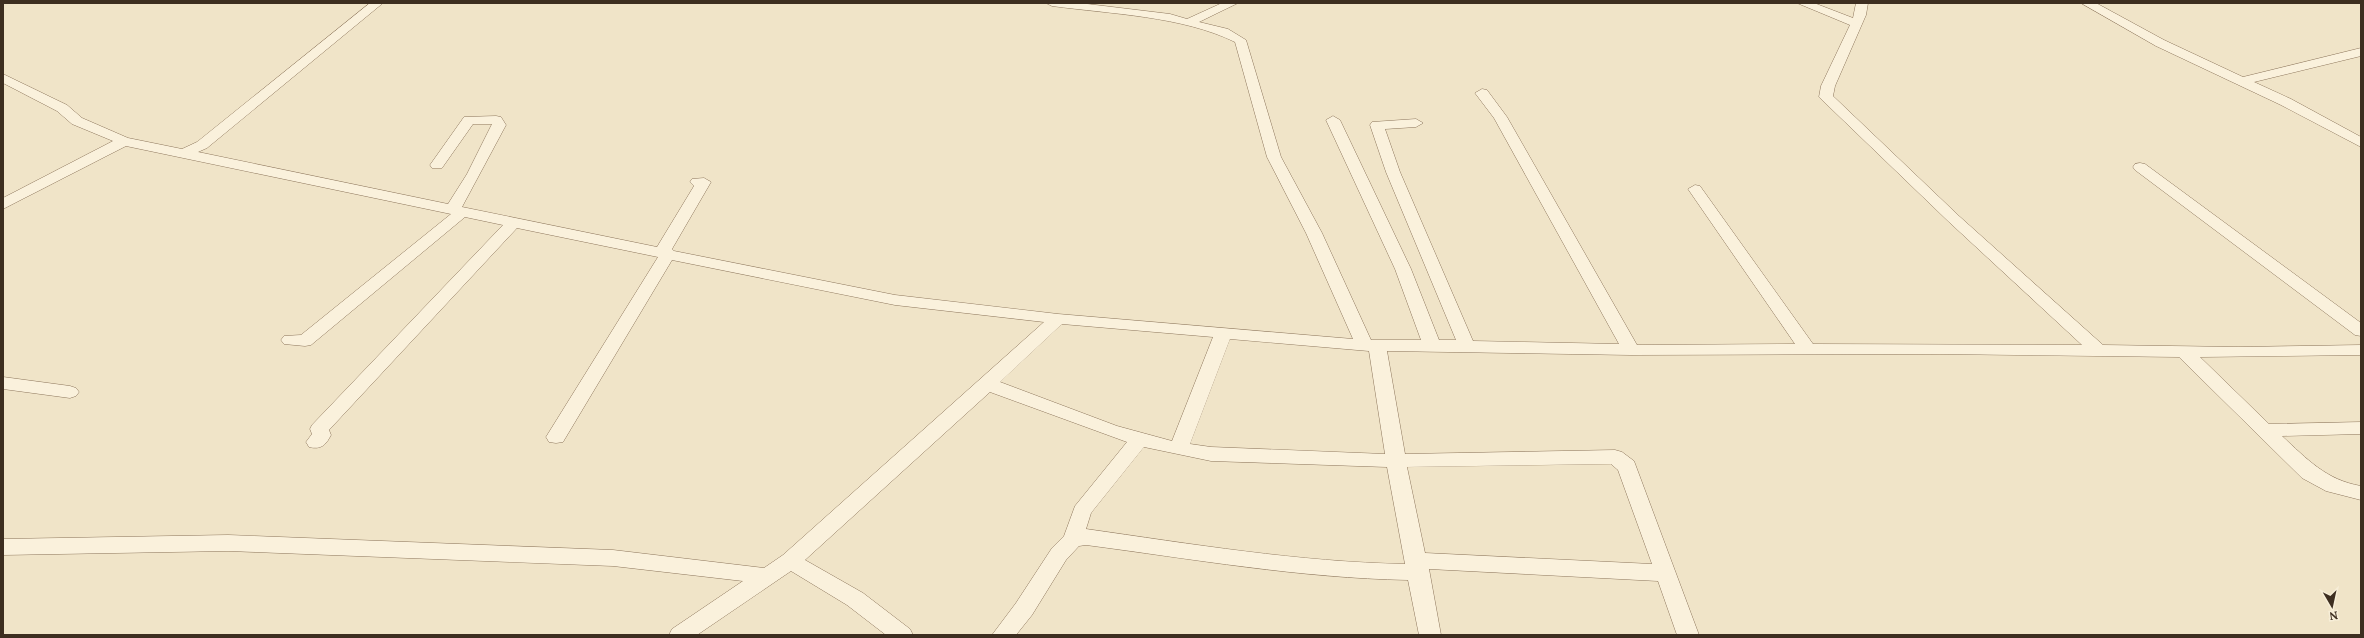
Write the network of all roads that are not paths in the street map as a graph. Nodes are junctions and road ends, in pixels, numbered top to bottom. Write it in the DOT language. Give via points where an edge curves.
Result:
graph roads {
  1 [pos="377,3"];
  2 [pos="1052,3"];
  3 [pos="1232,3"];
  4 [pos="1803,3"];
  5 [pos="1862,3"];
  6 [pos="2086,3"];
  7 [pos="1187,22"];
  8 [pos="1856,23"];
  9 [pos="2361,52"];
  10 [pos="3,78"];
  11 [pos="2243,81"];
  12 [pos="1482,93"];
  13 [pos="1333,120"];
  14 [pos="1416,123"];
  15 [pos="124,141"];
  16 [pos="2361,143"];
  17 [pos="184,152"];
  18 [pos="437,165"];
  19 [pos="2140,167"];
  20 [pos="697,182"];
  21 [pos="1695,189"];
  22 [pos="3,204"];
  23 [pos="458,210"];
  24 [pos="514,222"];
  25 [pos="665,253"];
  26 [pos="1058,319"];
  27 [pos="2361,331"];
  28 [pos="1223,334"];
  29 [pos="290,340"];
  30 [pos="1370,345"];
  31 [pos="1432,345"];
  32 [pos="1467,346"];
  33 [pos="1631,350"];
  34 [pos="1808,350"];
  35 [pos="2361,350"];
  36 [pos="2099,351"];
  37 [pos="2183,351"];
  38 [pos="3,383"];
  39 [pos="987,384"];
  40 [pos="70,392"];
  41 [pos="2263,430"];
  42 [pos="2358,430"];
  43 [pos="556,437"];
  44 [pos="1140,439"];
  45 [pos="316,442"];
  46 [pos="1179,448"];
  47 [pos="1396,461"];
  48 [pos="2361,493"];
  49 [pos="1073,539"];
  50 [pos="3,547"];
  51 [pos="790,561"];
  52 [pos="1419,566"];
  53 [pos="1664,573"];
  54 [pos="767,576"];
  55 [pos="897,634"];
  56 [pos="680,635"];
  57 [pos="1003,635"];
  58 [pos="1430,635"];
  59 [pos="1688,635"];
  1 -- 17 [label="street" via="202,145"];
  2 -- 7 [label="street"];
  3 -- 7 [label="street"];
  4 -- 8 [label="street"];
  5 -- 8 [label="street"];
  6 -- 11 [label="street" via="2160,43"];
  7 -- 30 [label="street" via="1224,32 1240,40 1274,157"];
  8 -- 36 [label="street" via="1828,86 1826,97 1954,219"];
  9 -- 11 [label="street"];
  10 -- 15 [label="street" via="62,108 77,121"];
  11 -- 16 [label="street"];
  12 -- 33 [label="street" via="1500,117"];
  13 -- 31 [label="street" via="1403,269"];
  14 -- 32 [label="street" via="1377,125 1392,172 1411,211"];
  15 -- 17 [label="street"];
  15 -- 22 [label="street"];
  17 -- 23 [label="street"];
  18 -- 23 [label="street" via="469,120 496,120 499,125"];
  19 -- 27 [label="street"];
  20 -- 25 [label="street" via="704,182"];
  21 -- 34 [label="street"];
  23 -- 24 [label="street"];
  23 -- 29 [label="street" via="305,341"];
  24 -- 25 [label="street"];
  24 -- 45 [label="street" via="318,429 322,435"];
  25 -- 26 [label="street" via="895,300"];
  25 -- 43 [label="street"];
  26 -- 28 [label="street"];
  26 -- 39 [label="street"];
  28 -- 30 [label="street"];
  28 -- 46 [label="street"];
  30 -- 31 [label="street"];
  30 -- 47 [label="street"];
  31 -- 32 [label="street"];
  32 -- 33 [label="street"];
  33 -- 34 [label="street"];
  34 -- 36 [label="street"];
  35 -- 37 [label="street"];
  36 -- 37 [label="street"];
  37 -- 41 [label="street"];
  38 -- 40 [label="street"];
  39 -- 44 [label="street"];
  39 -- 51 [label="street"];
  41 -- 42 [label="street"];
  41 -- 48 [label="street" via="2298,464 2328,486"];
  44 -- 46 [label="street"];
  44 -- 49 [label="street" via="1082,511"];
  46 -- 47 [label="street" via="1227,455"];
  47 -- 52 [label="street"];
  47 -- 53 [label="street" via="1615,457 1627,466"];
  49 -- 52 [label="street" via="1105,539 1209,554 1362,571"];
  49 -- 57 [label="street" via="1059,554 1024,609"];
  50 -- 54 [label="street" via="228,542 613,558"];
  51 -- 54 [label="street"];
  51 -- 55 [label="street" via="859,602"];
  52 -- 53 [label="street"];
  52 -- 58 [label="street"];
  53 -- 59 [label="street"];
  54 -- 56 [label="street"];
}
